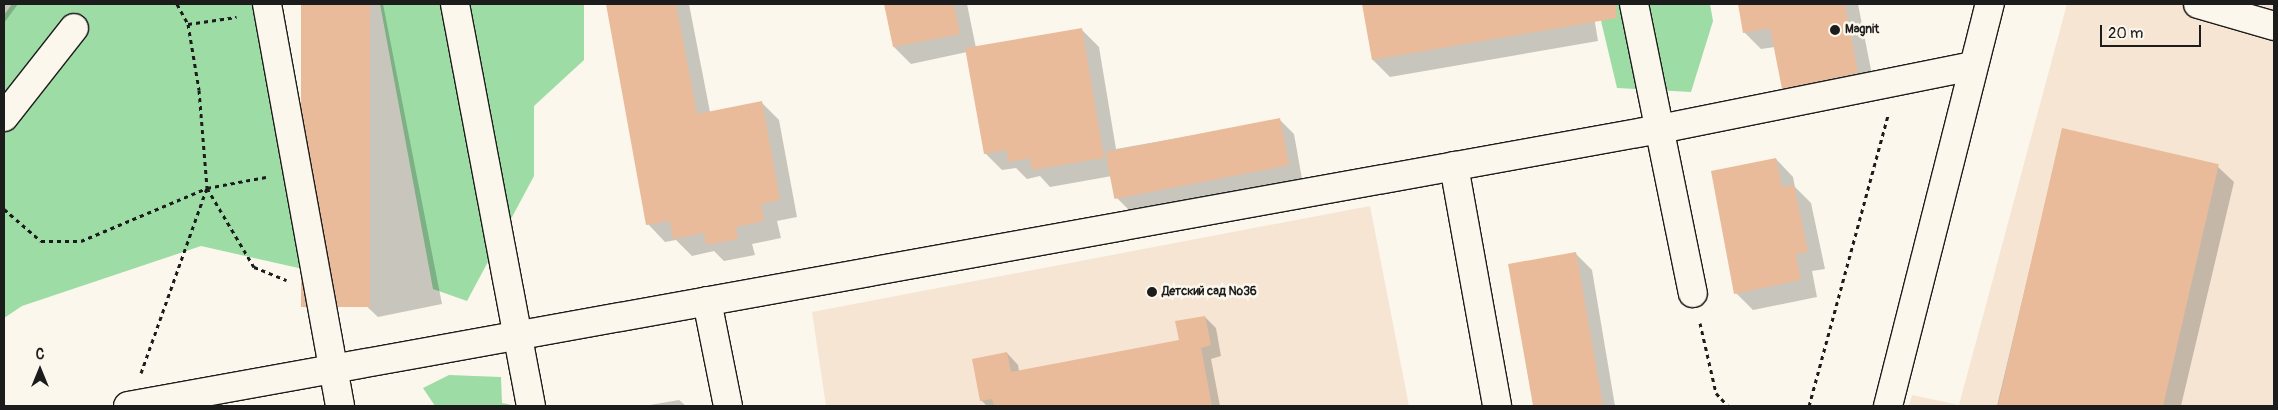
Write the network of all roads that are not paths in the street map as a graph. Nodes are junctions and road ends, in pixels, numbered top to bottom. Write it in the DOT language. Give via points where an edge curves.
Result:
graph roads {
  1 [pos="455,4"];
  2 [pos="1634,4"];
  3 [pos="1990,4"];
  4 [pos="2198,4"];
  5 [pos="268,8"];
  6 [pos="2274,26"];
  7 [pos="74,28"];
  8 [pos="1973,66"];
  9 [pos="4,117"];
  10 [pos="1660,130"];
  11 [pos="1454,166"];
  12 [pos="1693,293"];
  13 [pos="707,302"];
  14 [pos="519,338"];
  15 [pos="333,371"];
  16 [pos="128,406"];
  17 [pos="340,406"];
  18 [pos="531,406"];
  19 [pos="728,406"];
  20 [pos="1497,406"];
  21 [pos="1888,406"];
  1 -- 14 [label="street"];
  2 -- 10 [label="street"];
  3 -- 8 [label="street"];
  4 -- 6 [label="street"];
  5 -- 15 [label="street"];
  7 -- 9 [label="street"];
  8 -- 10 [label="street"];
  8 -- 21 [label="street"];
  10 -- 11 [label="street"];
  10 -- 12 [label="street"];
  11 -- 13 [label="street"];
  11 -- 20 [label="street"];
  13 -- 14 [label="street"];
  13 -- 19 [label="street"];
  14 -- 15 [label="street"];
  14 -- 18 [label="street"];
  15 -- 16 [label="street"];
  15 -- 17 [label="street"];
}
